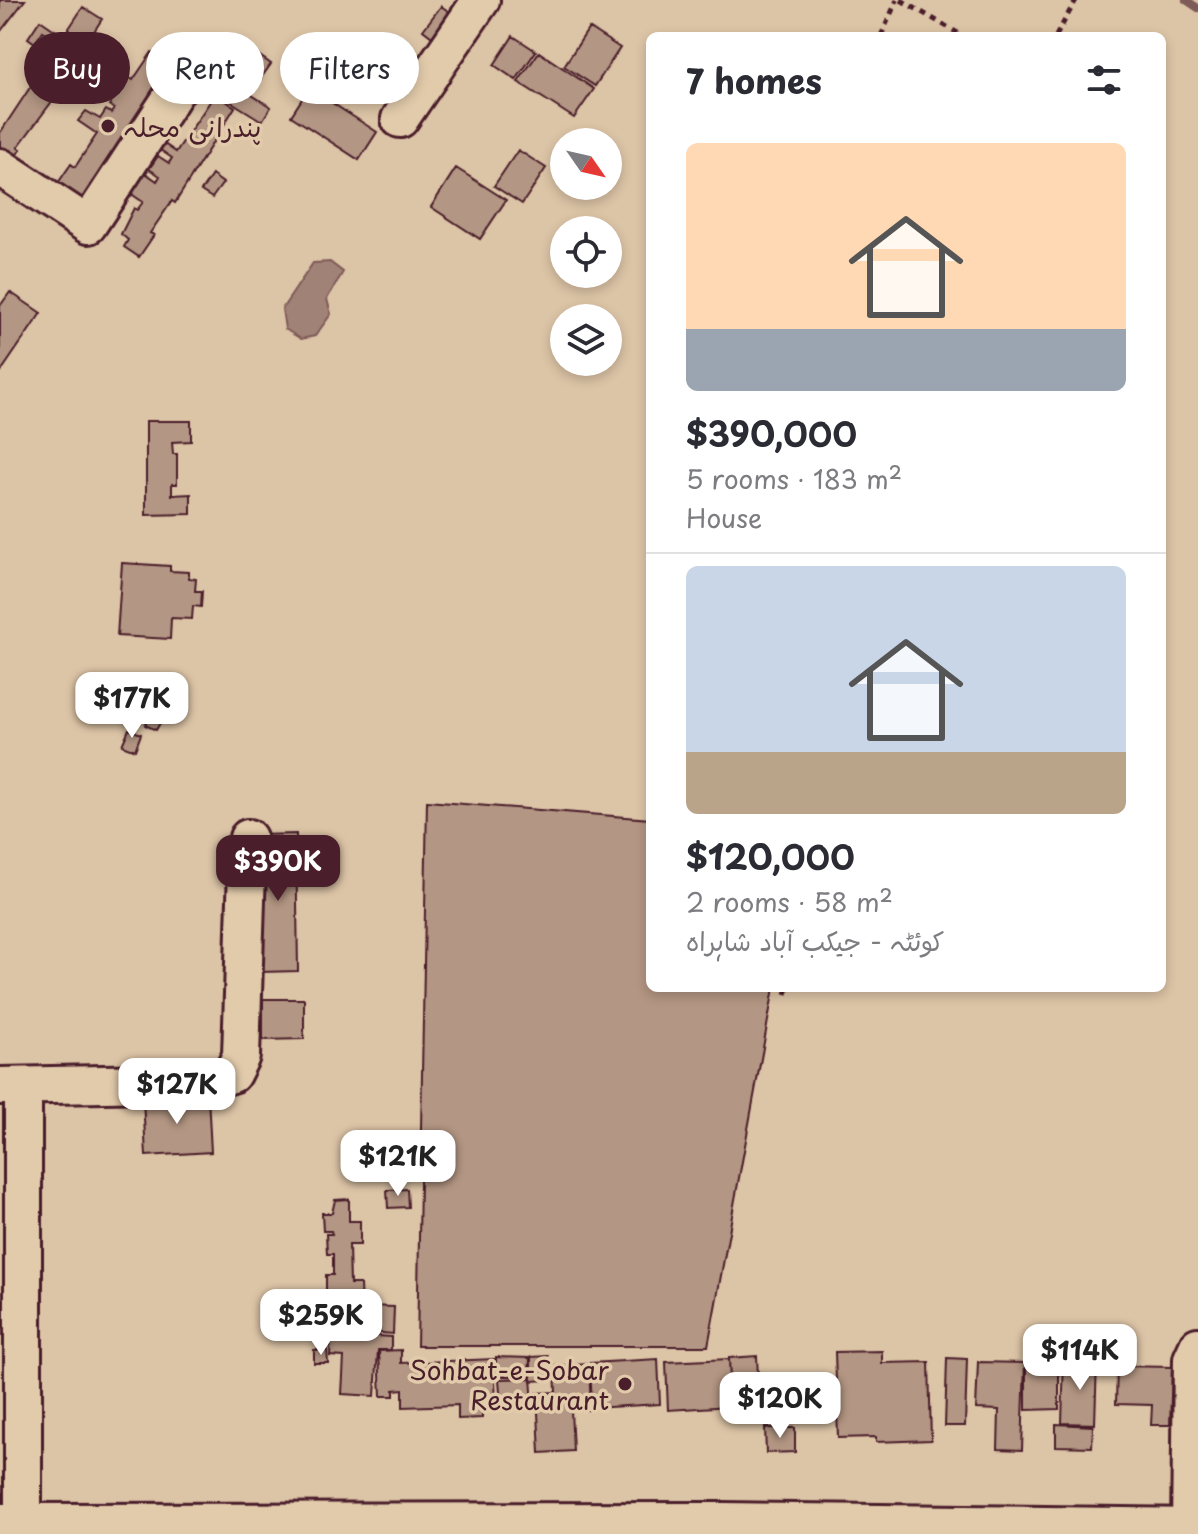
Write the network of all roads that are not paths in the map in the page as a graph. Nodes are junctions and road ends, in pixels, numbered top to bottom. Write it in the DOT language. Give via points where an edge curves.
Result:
graph roads {
  1 [pos="468,5"];
  2 [pos="167,104"];
  3 [pos="400,119"];
  4 [pos="0,167"];
  5 [pos="248,838"];
  6 [pos="12,1086"];
  7 [pos="1198,1346"];
  8 [pos="12,1526"];
  9 [pos="672,1529"];
  10 [pos="82,1530"];
  11 [pos="342,1530"];
  12 [pos="1194,1531"];
  1 -- 3 [label="street"];
  2 -- 4 [label="street" via="88,225"];
  5 -- 6 [label="street" via="241,1056 232,1074 206,1082"];
  6 -- 8 [label="street"];
  7 -- 12 [label="street" via="1192,1359"];
  8 -- 10 [label="highway"];
  9 -- 11 [label="highway"];
  9 -- 12 [label="highway"];
  10 -- 11 [label="highway"];
}
